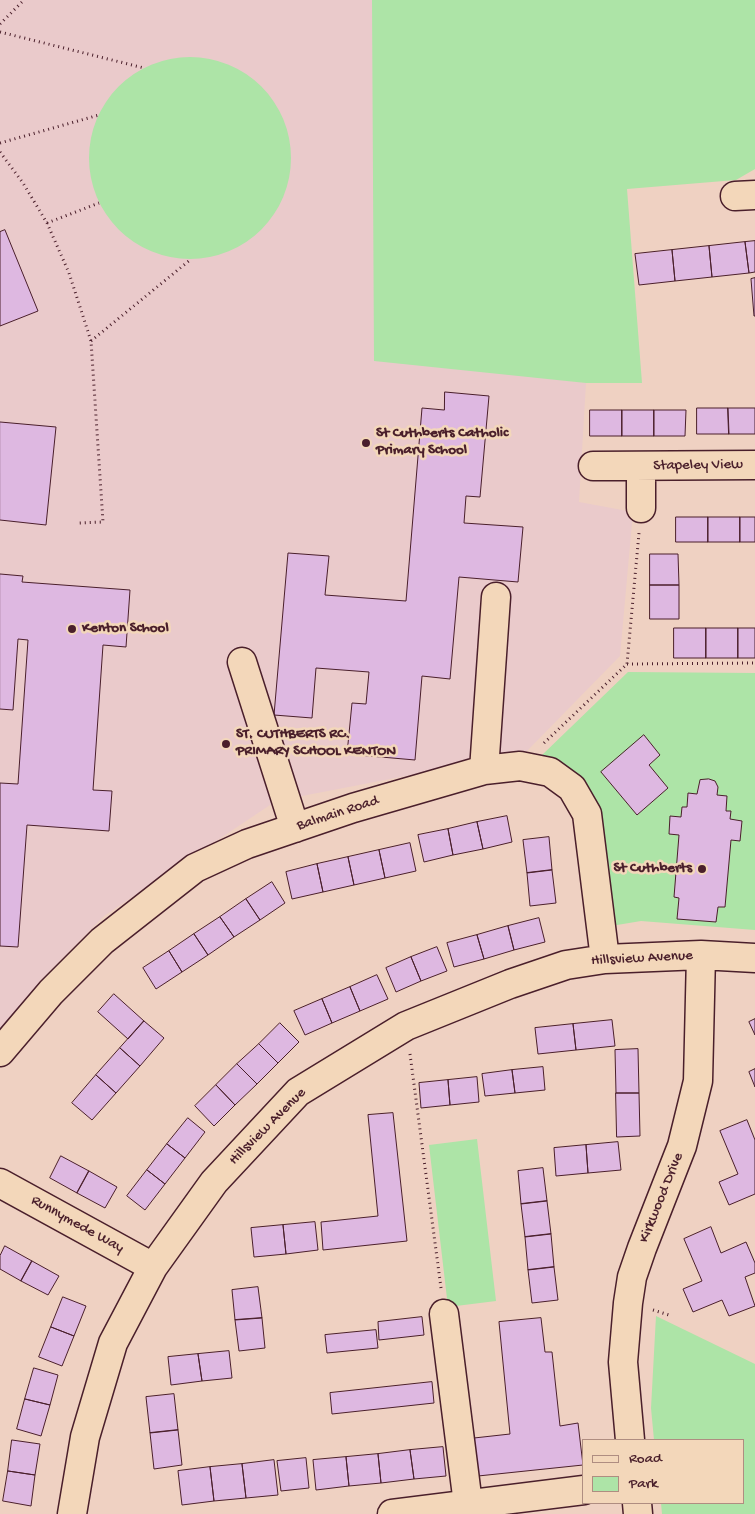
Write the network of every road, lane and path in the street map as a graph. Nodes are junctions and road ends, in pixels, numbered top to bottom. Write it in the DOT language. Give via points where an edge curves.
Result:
graph roads {
  1 [pos="24,0"];
  2 [pos="0,24"];
  3 [pos="0,32"];
  4 [pos="144,68"];
  5 [pos="99,115"];
  6 [pos="0,143"];
  7 [pos="0,152"];
  8 [pos="99,203"];
  9 [pos="47,223"];
  10 [pos="190,260"];
  11 [pos="91,341"];
  12 [pos="755,465"];
  13 [pos="593,466"];
  14 [pos="641,467"];
  15 [pos="641,508"];
  16 [pos="78,523"];
  17 [pos="496,597"];
  18 [pos="242,662"];
  19 [pos="755,663"];
  20 [pos="627,664"];
  21 [pos="520,766"];
  22 [pos="484,770"];
  23 [pos="295,828"];
  24 [pos="701,955"];
  25 [pos="755,958"];
  26 [pos="605,959"];
  27 [pos="406,1026"];
  28 [pos="0,1052"];
  29 [pos="0,1183"];
  30 [pos="153,1268"];
  31 [pos="444,1314"];
  32 [pos="630,1439"];
  33 [pos="582,1490"];
  34 [pos="468,1504"];
  35 [pos="76,1513"];
  36 [pos="392,1514"];
  1 -- 2 [label="path"];
  3 -- 4 [label="path"];
  5 -- 6 [label="path"];
  7 -- 9 [label="path"];
  8 -- 9 [label="path"];
  9 -- 11 [label="path" via="69,273"];
  10 -- 11 [label="path"];
  11 -- 16 [label="path" via="103,522"];
  12 -- 14 [label="street, Stapeley View"];
  13 -- 14 [label="street, Stapeley View"];
  14 -- 15 [label="street, Stapeley View"];
  15 -- 20 [label="path"];
  17 -- 22 [label="street"];
  18 -- 23 [label="street"];
  19 -- 20 [label="path"];
  20 -- 21 [label="path"];
  21 -- 22 [label="street, Balmain Road"];
  21 -- 26 [label="street, Balmain Road" via="550,772 572,788 587,814"];
  22 -- 23 [label="street, Balmain Road"];
  23 -- 28 [label="street, Balmain Road" via="247,844 195,868 102,941 51,992"];
  24 -- 25 [label="street, Hillsview Avenue"];
  24 -- 26 [label="street, Hillsview Avenue"];
  24 -- 32 [label="street, Kirkwood Drive" via="698,1081 682,1146 632,1277 628,1303 622,1362"];
  26 -- 27 [label="street, Hillsview Avenue" via="566,964"];
  27 -- 30 [label="street, Hillsview Avenue" via="298,1092 214,1182"];
  27 -- 31 [label="path"];
  29 -- 30 [label="street, Runnymede Way"];
  30 -- 35 [label="street, Hillsview Avenue" via="113,1343 85,1437"];
  31 -- 34 [label="street"];
  33 -- 34 [label="street"];
  34 -- 36 [label="street"];
}
